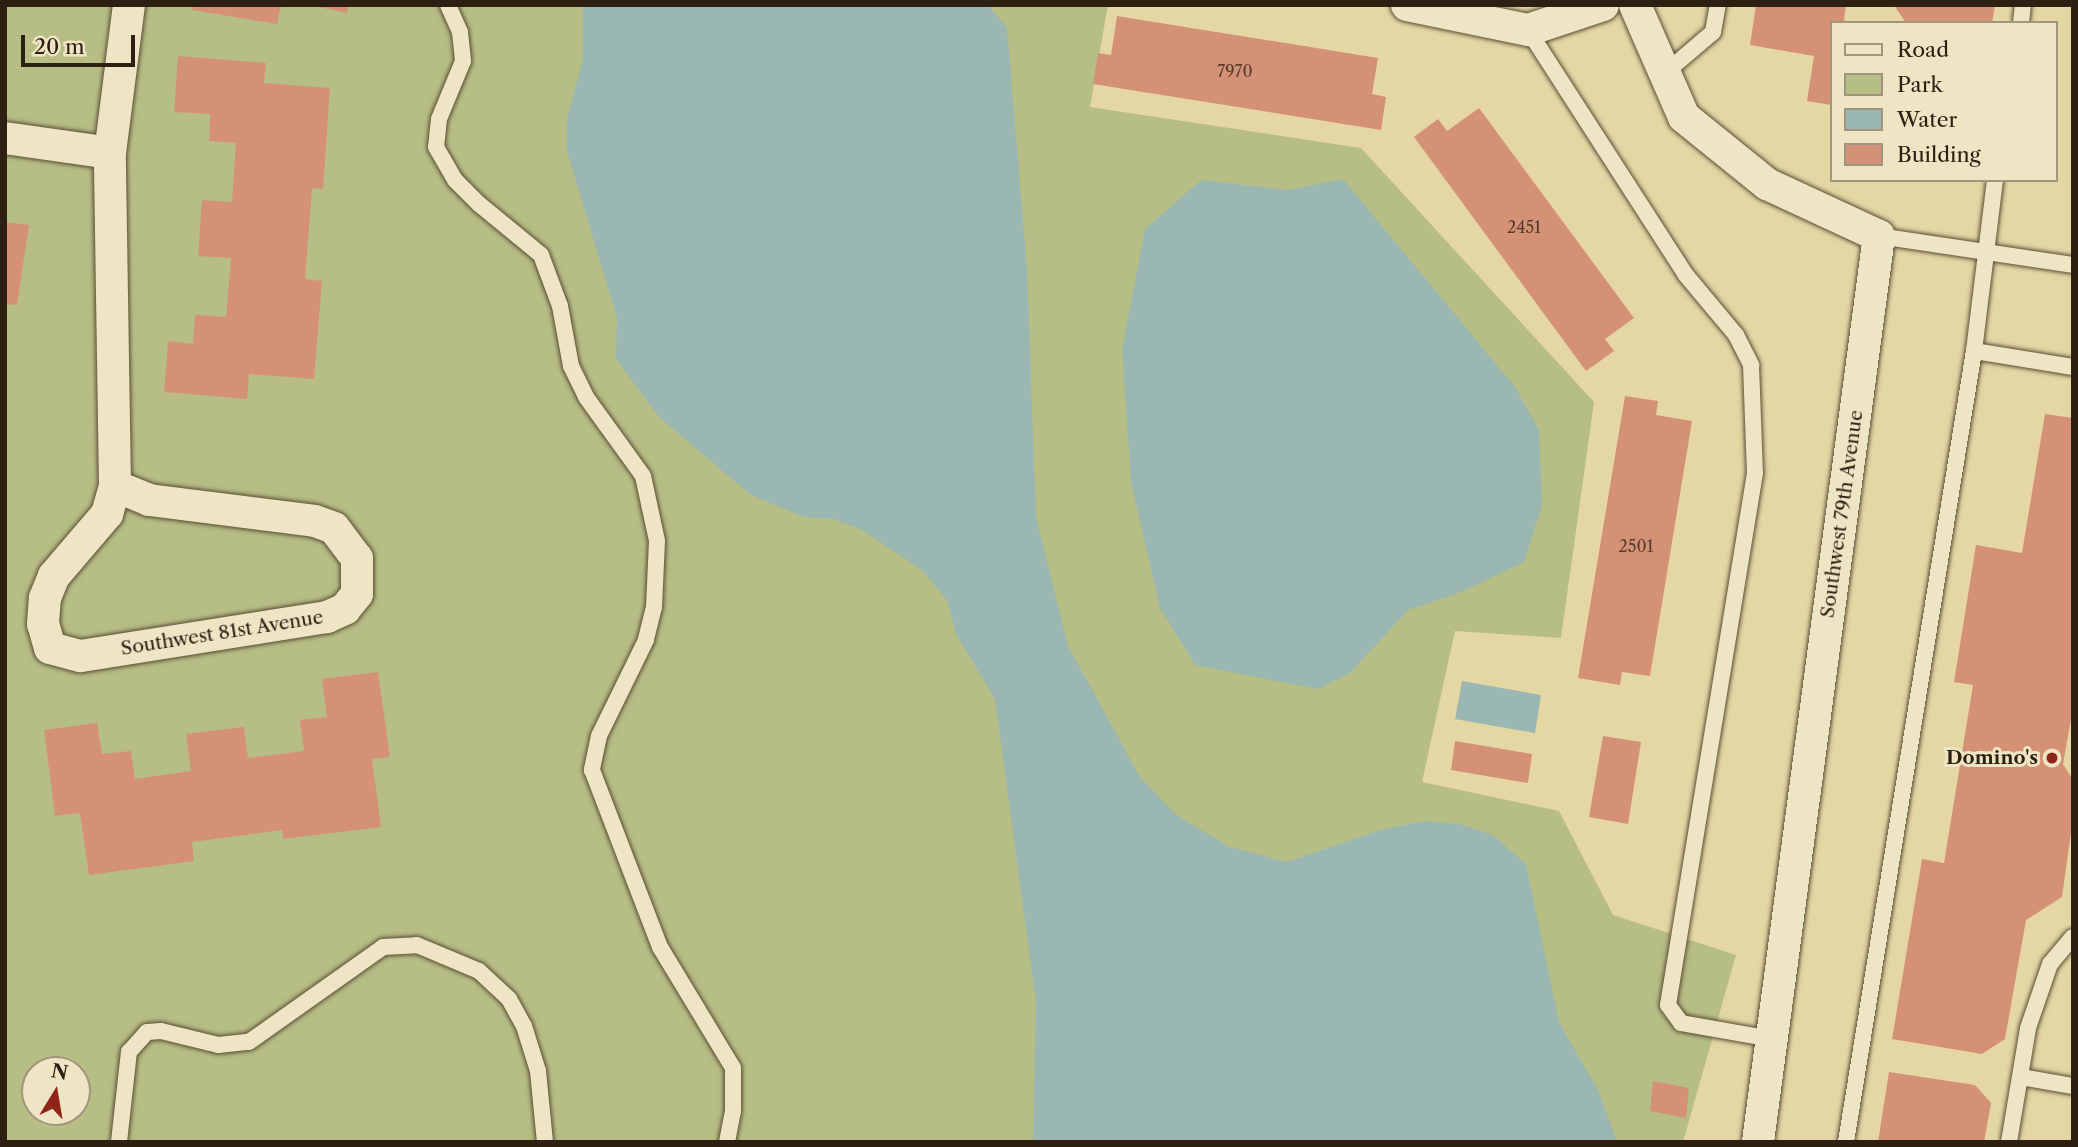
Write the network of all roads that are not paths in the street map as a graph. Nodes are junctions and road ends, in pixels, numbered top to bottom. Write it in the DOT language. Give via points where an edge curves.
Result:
graph roads {
  1 [pos="129,5"];
  2 [pos="448,5"];
  3 [pos="1406,5"];
  4 [pos="1603,5"];
  5 [pos="1635,5"];
  6 [pos="1718,5"];
  7 [pos="1462,10"];
  8 [pos="1528,30"];
  9 [pos="1665,73"];
  10 [pos="5,138"];
  11 [pos="110,153"];
  12 [pos="1996,182"];
  13 [pos="1879,236"];
  14 [pos="1984,248"];
  15 [pos="2073,265"];
  16 [pos="1974,351"];
  17 [pos="2073,367"];
  18 [pos="115,486"];
  19 [pos="2073,937"];
  20 [pos="1772,1039"];
  21 [pos="2021,1077"];
  22 [pos="2073,1086"];
  23 [pos="119,1142"];
  24 [pos="545,1142"];
  25 [pos="727,1142"];
  26 [pos="1758,1142"];
  27 [pos="1846,1142"];
  28 [pos="2009,1142"];
  1 -- 11 [label="street, Southwest 81st Avenue"];
  2 -- 25 [label="lane" via="460,32 463,61 439,119 436,147 455,180 541,255 560,306 571,366 586,397 643,476 657,541 654,607 646,640 599,736 592,770 660,947 733,1068"];
  3 -- 7 [label="street"];
  4 -- 8 [label="street"];
  5 -- 9 [label="street"];
  6 -- 9 [label="lane" via="1713,33"];
  7 -- 8 [label="street"];
  8 -- 20 [label="lane" via="1685,274 1736,335 1751,365 1755,473 1668,1006 1681,1023"];
  9 -- 13 [label="street" via="1684,117 1767,184"];
  10 -- 11 [label="street"];
  11 -- 18 [label="street, Southwest 81st Avenue"];
  12 -- 14 [label="lane"];
  13 -- 14 [label="lane"];
  13 -- 20 [label="street, Southwest 79th Avenue"];
  14 -- 15 [label="lane"];
  14 -- 16 [label="lane"];
  16 -- 17 [label="lane"];
  16 -- 27 [label="lane"];
  18 -- 18 [label="street, Southwest 81st Avenue" via="107,514 54,576 45,598 43,624 50,648 62,654 80,656 327,617 345,609 358,594 357,558 334,528 306,519 183,506"];
  19 -- 21 [label="lane" via="2050,964 2028,1028"];
  20 -- 26 [label="street, Southwest 79th Avenue"];
  21 -- 22 [label="lane"];
  21 -- 28 [label="lane"];
  23 -- 24 [label="lane" via="129,1052 147,1032 161,1031 218,1045 249,1042 383,947 417,945 479,971 509,999 524,1026 538,1071"];
}
